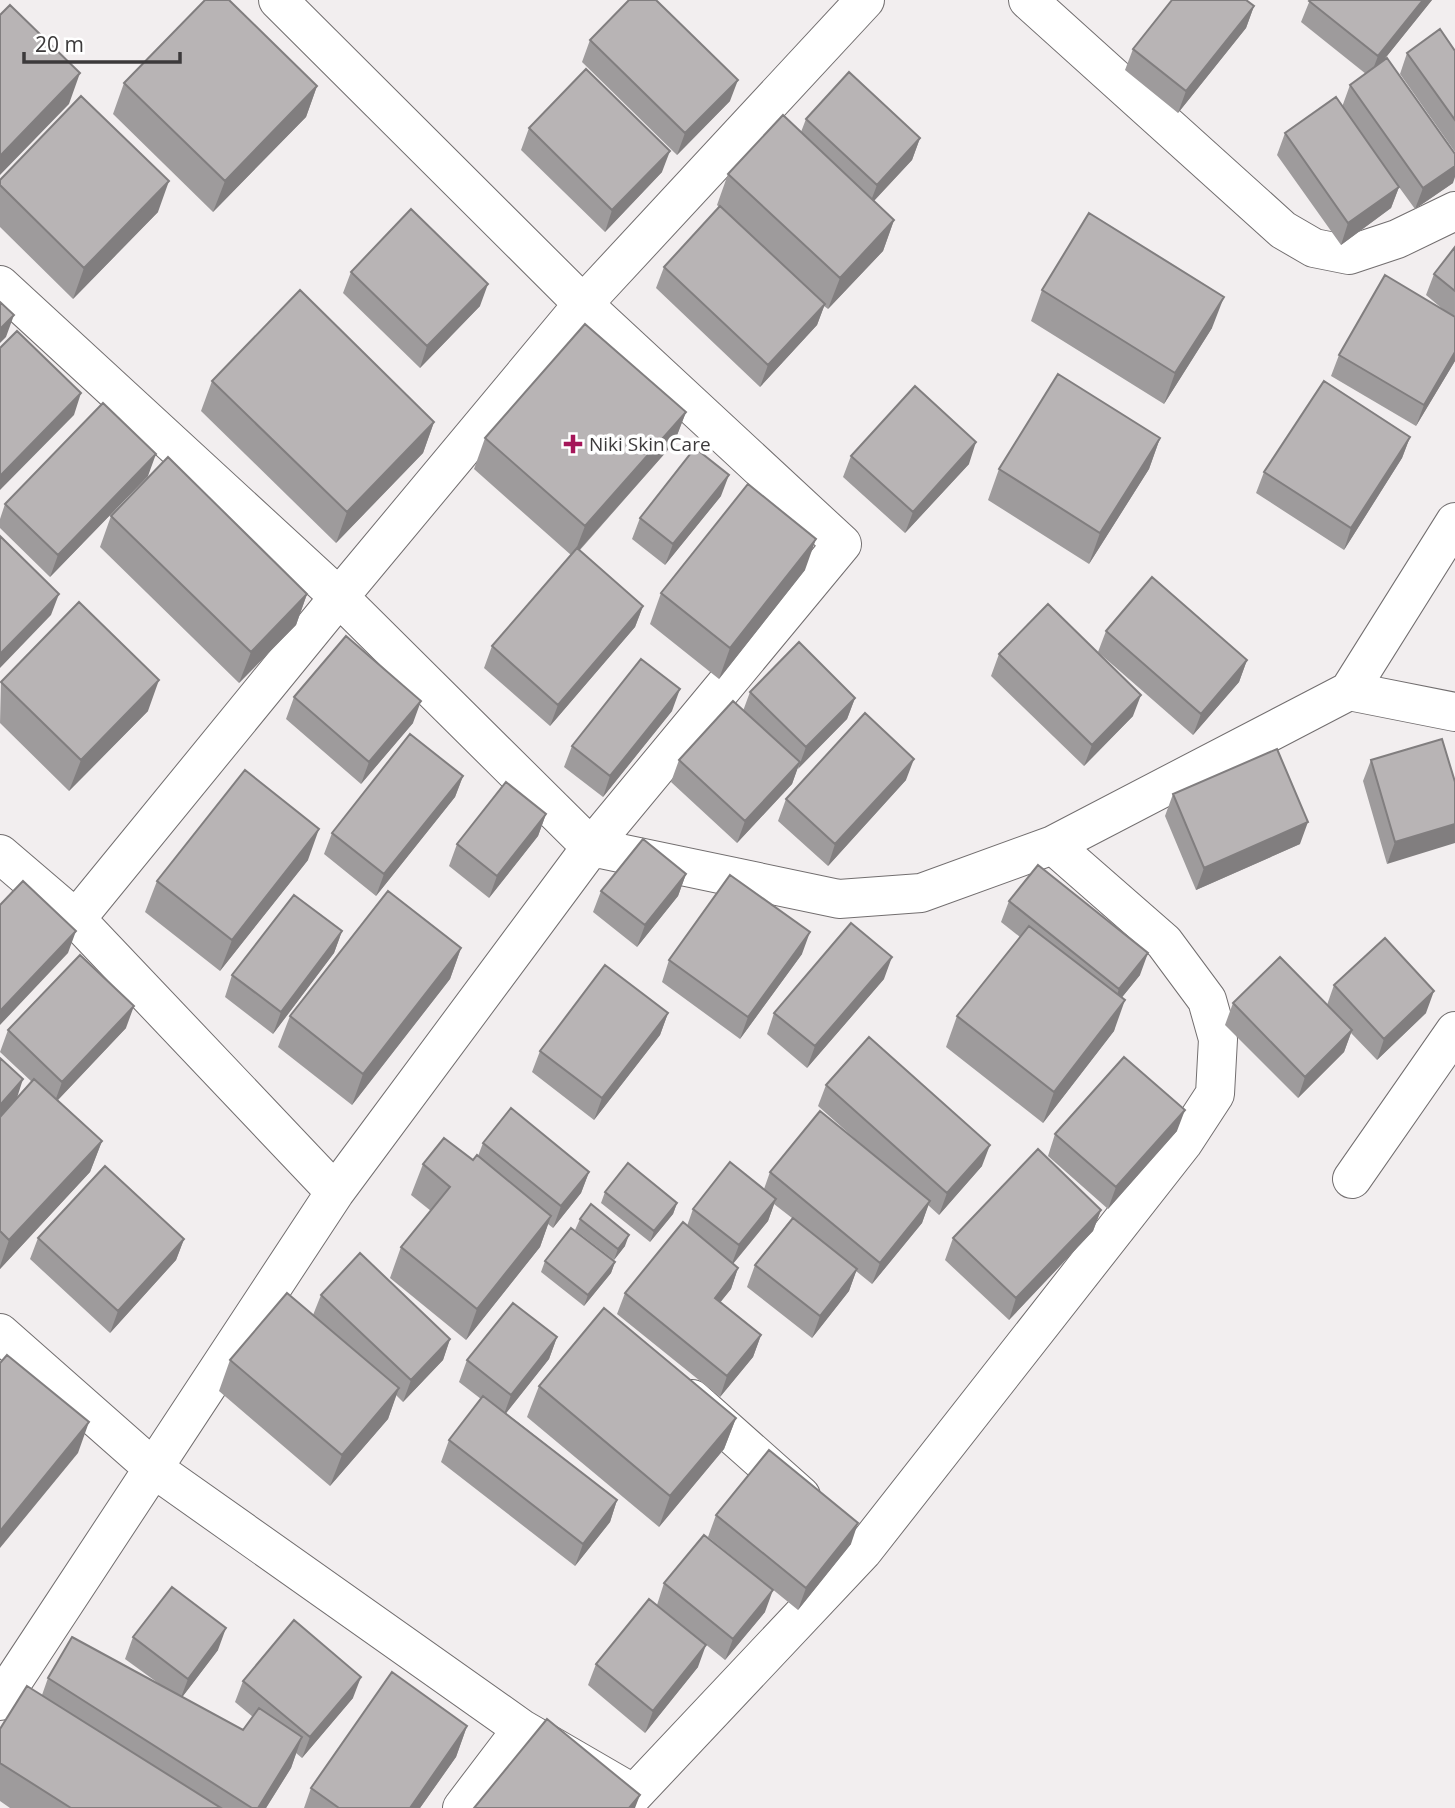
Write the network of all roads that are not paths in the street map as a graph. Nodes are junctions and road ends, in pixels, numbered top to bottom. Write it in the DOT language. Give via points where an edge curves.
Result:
graph roads {
  1 [pos="278,0"];
  2 [pos="865,0"];
  3 [pos="1028,0"];
  4 [pos="1455,211"];
  5 [pos="0,285"];
  6 [pos="583,304"];
  7 [pos="1455,522"];
  8 [pos="339,597"];
  9 [pos="1349,691"];
  10 [pos="1455,712"];
  11 [pos="1053,845"];
  12 [pos="591,847"];
  13 [pos="0,854"];
  14 [pos="76,919"];
  15 [pos="1455,1031"];
  16 [pos="1352,1179"];
  17 [pos="335,1192"];
  18 [pos="0,1333"];
  19 [pos="666,1376"];
  20 [pos="153,1468"];
  21 [pos="842,1532"];
  22 [pos="0,1701"];
  23 [pos="522,1729"];
  24 [pos="462,1808"];
  1 -- 6 [label="street"];
  2 -- 6 [label="street"];
  3 -- 4 [label="street" via="1283,230 1314,248 1349,255 1397,239"];
  5 -- 8 [label="street"];
  6 -- 8 [label="street"];
  6 -- 12 [label="street" via="842,544"];
  7 -- 9 [label="street"];
  8 -- 12 [label="street"];
  8 -- 14 [label="street"];
  9 -- 10 [label="street"];
  9 -- 11 [label="street"];
  11 -- 12 [label="street" via="921,893 839,899"];
  11 -- 21 [label="street" via="1164,942 1207,1000 1218,1039 1215,1094 1183,1143"];
  12 -- 17 [label="street"];
  13 -- 14 [label="street"];
  14 -- 17 [label="street"];
  15 -- 16 [label="street"];
  17 -- 20 [label="street"];
  18 -- 20 [label="street"];
  19 -- 21 [label="street"];
  20 -- 22 [label="street"];
  20 -- 23 [label="street"];
  21 -- 23 [label="street" via="634,1794"];
  23 -- 24 [label="street"];
}
